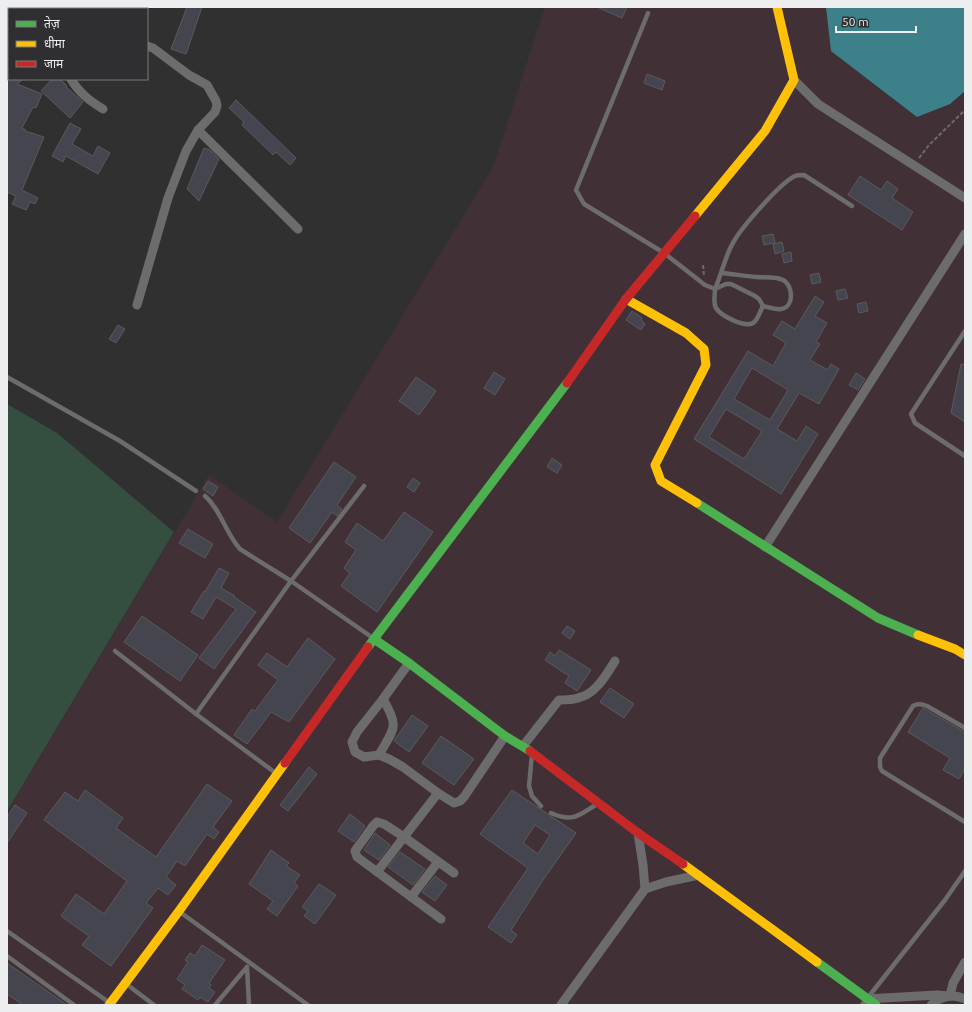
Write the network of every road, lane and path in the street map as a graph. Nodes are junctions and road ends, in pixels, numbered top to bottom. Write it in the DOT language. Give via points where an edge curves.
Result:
graph roads {
  1 [pos="778,7"];
  2 [pos="648,13"];
  3 [pos="148,46"];
  4 [pos="72,80"];
  5 [pos="794,80"];
  6 [pos="103,109"];
  7 [pos="965,110"];
  8 [pos="198,130"];
  9 [pos="914,165"];
  10 [pos="965,198"];
  11 [pos="852,206"];
  12 [pos="298,229"];
  13 [pos="965,234"];
  14 [pos="664,253"];
  15 [pos="722,273"];
  16 [pos="715,289"];
  17 [pos="626,300"];
  18 [pos="137,306"];
  19 [pos="763,306"];
  20 [pos="965,331"];
  21 [pos="7,377"];
  22 [pos="965,456"];
  23 [pos="364,486"];
  24 [pos="196,491"];
  25 [pos="204,496"];
  26 [pos="765,547"];
  27 [pos="291,582"];
  28 [pos="374,639"];
  29 [pos="115,652"];
  30 [pos="965,655"];
  31 [pos="615,661"];
  32 [pos="409,663"];
  33 [pos="383,699"];
  34 [pos="196,714"];
  35 [pos="965,728"];
  36 [pos="506,736"];
  37 [pos="522,746"];
  38 [pos="532,753"];
  39 [pos="379,755"];
  40 [pos="277,774"];
  41 [pos="438,793"];
  42 [pos="599,803"];
  43 [pos="541,806"];
  44 [pos="552,813"];
  45 [pos="965,822"];
  46 [pos="638,833"];
  47 [pos="404,837"];
  48 [pos="438,862"];
  49 [pos="965,871"];
  50 [pos="377,872"];
  51 [pos="454,874"];
  52 [pos="699,875"];
  53 [pos="645,889"];
  54 [pos="411,897"];
  55 [pos="179,911"];
  56 [pos="442,919"];
  57 [pos="7,930"];
  58 [pos="7,956"];
  59 [pos="246,959"];
  60 [pos="965,962"];
  61 [pos="247,967"];
  62 [pos="125,983"];
  63 [pos="950,996"];
  64 [pos="965,999"];
  65 [pos="864,1002"];
  66 [pos="110,1004"];
  67 [pos="74,1005"];
  68 [pos="154,1005"];
  69 [pos="215,1005"];
  70 [pos="249,1005"];
  71 [pos="308,1005"];
  72 [pos="561,1005"];
  73 [pos="876,1005"];
  74 [pos="931,1005"];
  1 -- 5 [label="street"];
  2 -- 14 [label="lane" via="576,190 584,204"];
  3 -- 8 [label="street" via="207,85 211,91 216,101 215,112"];
  4 -- 6 [label="street" via="89,100"];
  5 -- 9 [label="street" via="818,104"];
  5 -- 14 [label="street" via="765,131"];
  7 -- 9 [label="path" via="929,145"];
  8 -- 12 [label="street"];
  8 -- 18 [label="street" via="186,151 168,198"];
  9 -- 10 [label="street"];
  11 -- 15 [label="lane" via="804,175 796,175 782,186 743,228 726,256"];
  13 -- 26 [label="street"];
  14 -- 16 [label="lane" via="705,285"];
  14 -- 17 [label="street"];
  15 -- 16 [label="lane"];
  15 -- 19 [label="lane" via="785,281 790,287 790,302 787,306 781,310"];
  16 -- 19 [label="lane" via="731,284 755,296"];
  16 -- 19 [label="lane" via="716,308 722,314 745,325 755,321"];
  17 -- 26 [label="street" via="686,333 704,349 706,365 655,465 661,480"];
  17 -- 28 [label="street" via="577,370"];
  20 -- 22 [label="lane" via="912,414 915,423"];
  21 -- 24 [label="lane" via="120,441"];
  23 -- 27 [label="lane"];
  25 -- 27 [label="lane" via="212,504 240,549"];
  26 -- 30 [label="street" via="878,618 955,648"];
  27 -- 28 [label="lane"];
  27 -- 34 [label="lane"];
  28 -- 32 [label="street"];
  28 -- 40 [label="street"];
  29 -- 34 [label="lane"];
  31 -- 37 [label="street" via="591,693 578,698 559,700"];
  32 -- 33 [label="street"];
  32 -- 36 [label="street"];
  33 -- 39 [label="street" via="394,722 392,732"];
  33 -- 39 [label="street" via="352,742 355,752 364,757"];
  34 -- 40 [label="lane"];
  35 -- 45 [label="lane" via="922,703 912,706 879,763 882,771"];
  36 -- 37 [label="street"];
  36 -- 41 [label="street" via="460,801 454,802"];
  37 -- 38 [label="street"];
  38 -- 42 [label="street"];
  38 -- 43 [label="lane" via="529,786 532,796"];
  39 -- 41 [label="street" via="403,767"];
  40 -- 55 [label="street"];
  41 -- 47 [label="street"];
  42 -- 44 [label="lane" via="568,819"];
  42 -- 46 [label="street"];
  46 -- 52 [label="street"];
  46 -- 53 [label="street"];
  47 -- 48 [label="street"];
  47 -- 50 [label="street"];
  47 -- 50 [label="street" via="384,824 377,822 373,826 355,851 357,857"];
  48 -- 51 [label="street"];
  48 -- 54 [label="street"];
  49 -- 65 [label="lane"];
  50 -- 54 [label="street"];
  52 -- 53 [label="street"];
  52 -- 65 [label="street"];
  53 -- 72 [label="street"];
  54 -- 56 [label="street"];
  55 -- 59 [label="lane"];
  55 -- 62 [label="street"];
  57 -- 66 [label="lane"];
  58 -- 67 [label="lane"];
  59 -- 61 [label="lane"];
  59 -- 71 [label="lane"];
  60 -- 63 [label="street" via="953,983"];
  61 -- 69 [label="lane"];
  61 -- 70 [label="lane"];
  62 -- 66 [label="street"];
  62 -- 68 [label="lane"];
  63 -- 64 [label="street"];
  63 -- 65 [label="street" via="937,994"];
  63 -- 74 [label="street" via="940,998"];
  65 -- 73 [label="street"];
}
